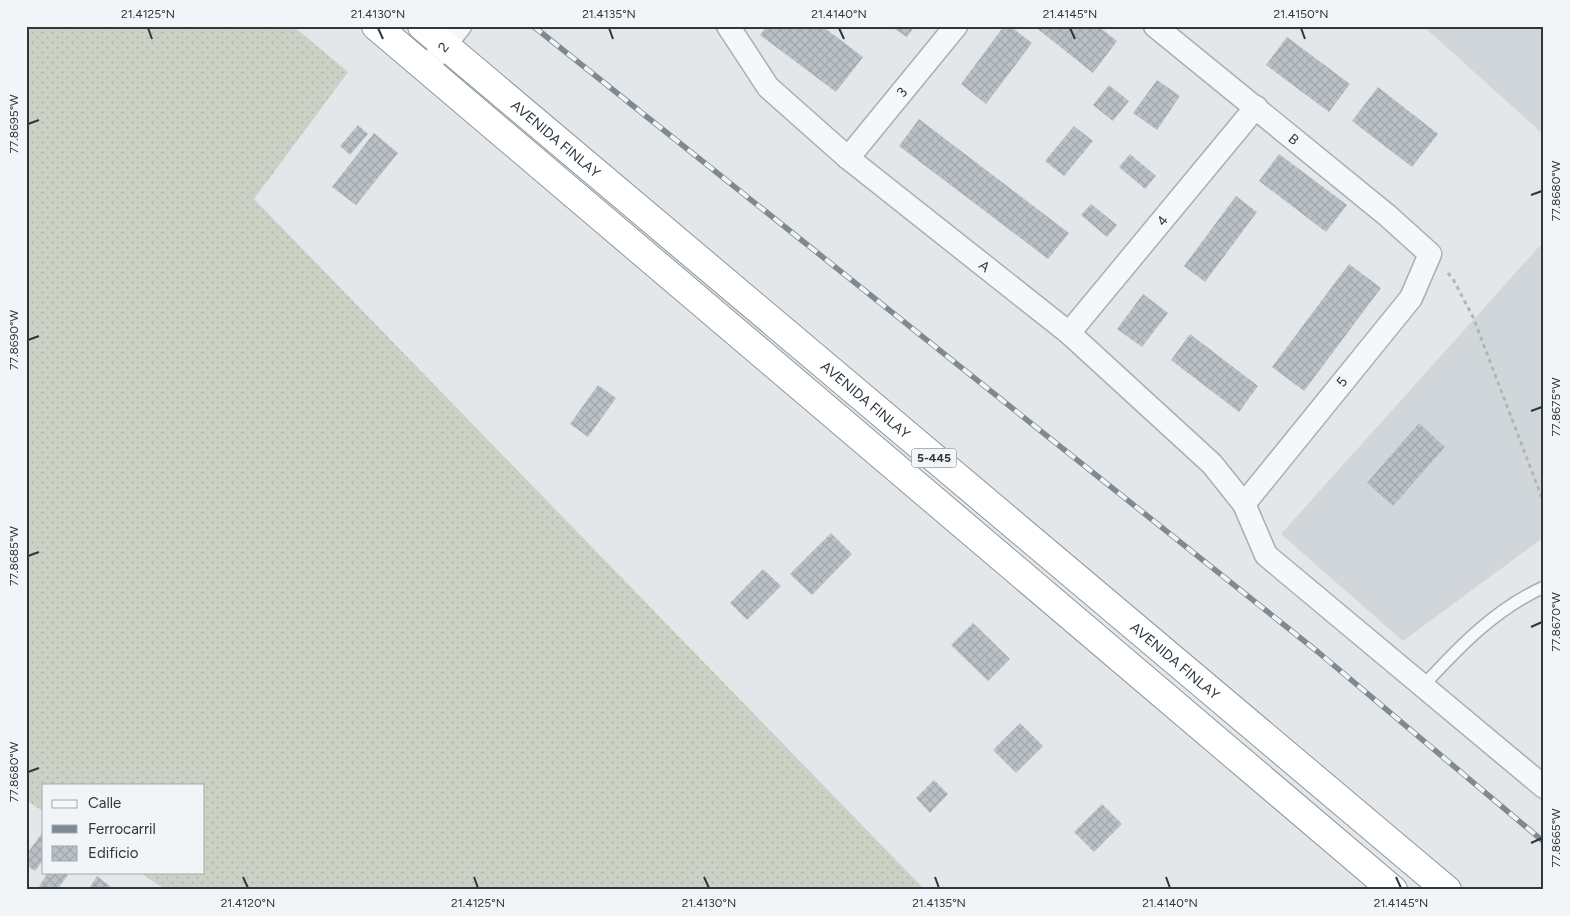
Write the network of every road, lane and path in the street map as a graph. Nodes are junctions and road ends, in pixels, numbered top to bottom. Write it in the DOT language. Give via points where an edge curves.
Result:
graph roads {
  1 [pos="376,26"];
  2 [pos="422,26"];
  3 [pos="728,26"];
  4 [pos="956,26"];
  5 [pos="1155,26"];
  6 [pos="452,36"];
  7 [pos="426,69"];
  8 [pos="1256,107"];
  9 [pos="848,158"];
  10 [pos="1430,254"];
  11 [pos="1069,333"];
  12 [pos="1544,503"];
  13 [pos="1244,504"];
  14 [pos="1544,587"];
  15 [pos="1423,686"];
  16 [pos="1544,787"];
  17 [pos="1393,890"];
  18 [pos="1447,890"];
  1 -- 7 [label="highway, 5-445"];
  2 -- 6 [label="highway, AVENIDA FINLAY / 5-445"];
  3 -- 9 [label="street, A" via="768,87"];
  4 -- 9 [label="street, 3"];
  5 -- 8 [label="street, B"];
  6 -- 7 [label="street, 2"];
  6 -- 18 [label="highway, AVENIDA FINLAY / 5-445"];
  7 -- 17 [label="highway, 5-445"];
  8 -- 10 [label="street, B"];
  8 -- 11 [label="street, 4"];
  9 -- 11 [label="street, A"];
  10 -- 12 [label="path" via="1453,279 1473,317"];
  10 -- 13 [label="street, 5" via="1411,298"];
  11 -- 13 [label="street, A" via="1212,464"];
  13 -- 15 [label="street, A" via="1266,555"];
  14 -- 15 [label="lane" via="1493,616"];
  15 -- 16 [label="street, A"];
}
